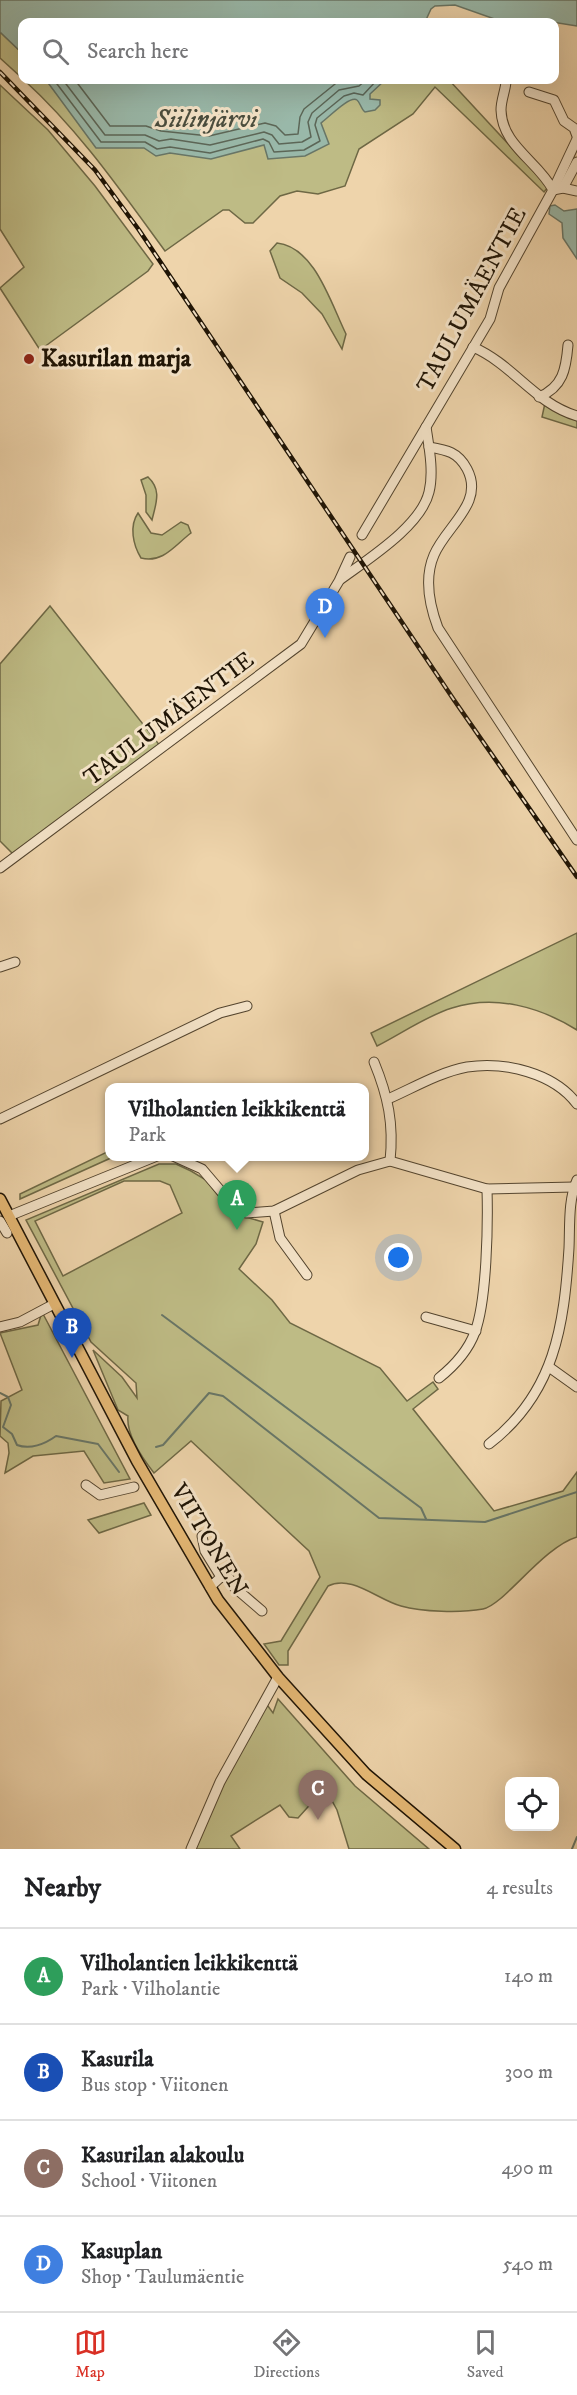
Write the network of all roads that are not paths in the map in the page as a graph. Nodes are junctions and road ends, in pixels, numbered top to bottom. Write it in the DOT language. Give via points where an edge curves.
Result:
graph roads {
  1 [pos="506,84"];
  2 [pos="529,92"];
  3 [pos="577,137"];
  4 [pos="577,162"];
  5 [pos="563,188"];
  6 [pos="553,190"];
  7 [pos="577,191"];
  8 [pos="568,345"];
  9 [pos="473,347"];
  10 [pos="539,397"];
  11 [pos="577,417"];
  12 [pos="426,428"];
  13 [pos="429,447"];
  14 [pos="362,535"];
  15 [pos="350,557"];
  16 [pos="339,581"];
  17 [pos="577,840"];
  18 [pos="0,868"];
  19 [pos="15,962"];
  20 [pos="0,967"];
  21 [pos="247,1006"];
  22 [pos="374,1062"];
  23 [pos="388,1099"];
  24 [pos="577,1104"];
  25 [pos="0,1119"];
  26 [pos="145,1161"];
  27 [pos="184,1161"];
  28 [pos="390,1161"];
  29 [pos="575,1184"];
  30 [pos="487,1189"];
  31 [pos="0,1199"];
  32 [pos="274,1211"];
  33 [pos="4,1219"];
  34 [pos="7,1233"];
  35 [pos="307,1275"];
  36 [pos="54,1304"];
  37 [pos="426,1317"];
  38 [pos="0,1327"];
  39 [pos="476,1331"];
  40 [pos="549,1367"];
  41 [pos="439,1378"];
  42 [pos="577,1386"];
  43 [pos="489,1444"];
  44 [pos="86,1485"];
  45 [pos="134,1486"];
  46 [pos="202,1536"];
  47 [pos="221,1576"];
  48 [pos="210,1587"];
  49 [pos="262,1611"];
  50 [pos="278,1677"];
  51 [pos="190,1849"];
  52 [pos="455,1849"];
  1 -- 6 [label="street" via="501,111 504,128"];
  2 -- 3 [label="street, TAULUMÄENTIE" via="554,100"];
  3 -- 6 [label="street, TAULUMÄENTIE"];
  4 -- 5 [label="street"];
  5 -- 6 [label="street, TAULUMÄENTIE"];
  5 -- 7 [label="street, TAULUMÄENTIE"];
  6 -- 9 [label="street, TAULUMÄENTIE" via="499,288 490,318"];
  8 -- 10 [label="street" via="563,377 552,392"];
  9 -- 10 [label="street" via="509,368"];
  9 -- 12 [label="street, TAULUMÄENTIE"];
  10 -- 11 [label="street" via="559,411"];
  12 -- 13 [label="street, TAULUMÄENTIE"];
  12 -- 14 [label="street, TAULUMÄENTIE"];
  13 -- 16 [label="street, TAULUMÄENTIE" via="429,493 416,516 388,544"];
  13 -- 17 [label="street" via="461,458 472,480 473,492 434,554 429,573 430,609 438,628"];
  15 -- 16 [label="street, TAULUMÄENTIE"];
  16 -- 18 [label="street, TAULUMÄENTIE" via="301,644"];
  19 -- 20 [label="street"];
  21 -- 25 [label="street" via="220,1013"];
  22 -- 23 [label="street"];
  23 -- 24 [label="street" via="456,1070 488,1066 549,1079"];
  23 -- 28 [label="street" via="392,1124"];
  26 -- 33 [label="street"];
  27 -- 32 [label="street" via="202,1169 238,1209 246,1213"];
  28 -- 30 [label="street"];
  28 -- 32 [label="street" via="350,1174"];
  29 -- 30 [label="street"];
  29 -- 40 [label="street" via="564,1304"];
  30 -- 39 [label="street" via="483,1285"];
  31 -- 33 [label="main road, VIITONEN"];
  32 -- 35 [label="street" via="280,1238"];
  33 -- 34 [label="street"];
  33 -- 36 [label="main road, VIITONEN"];
  36 -- 38 [label="street" via="20,1322"];
  36 -- 48 [label="main road, VIITONEN" via="137,1461"];
  37 -- 39 [label="street"];
  39 -- 41 [label="street" via="461,1357"];
  40 -- 42 [label="street"];
  40 -- 43 [label="street" via="525,1410"];
  44 -- 45 [label="street" via="100,1495"];
  46 -- 47 [label="street" via="205,1551"];
  47 -- 48 [label="street"];
  47 -- 49 [label="street" via="229,1578"];
  48 -- 50 [label="main road, VIITONEN"];
  50 -- 51 [label="street" via="220,1782"];
  50 -- 52 [label="main road, VIITONEN" via="366,1774"];
}
